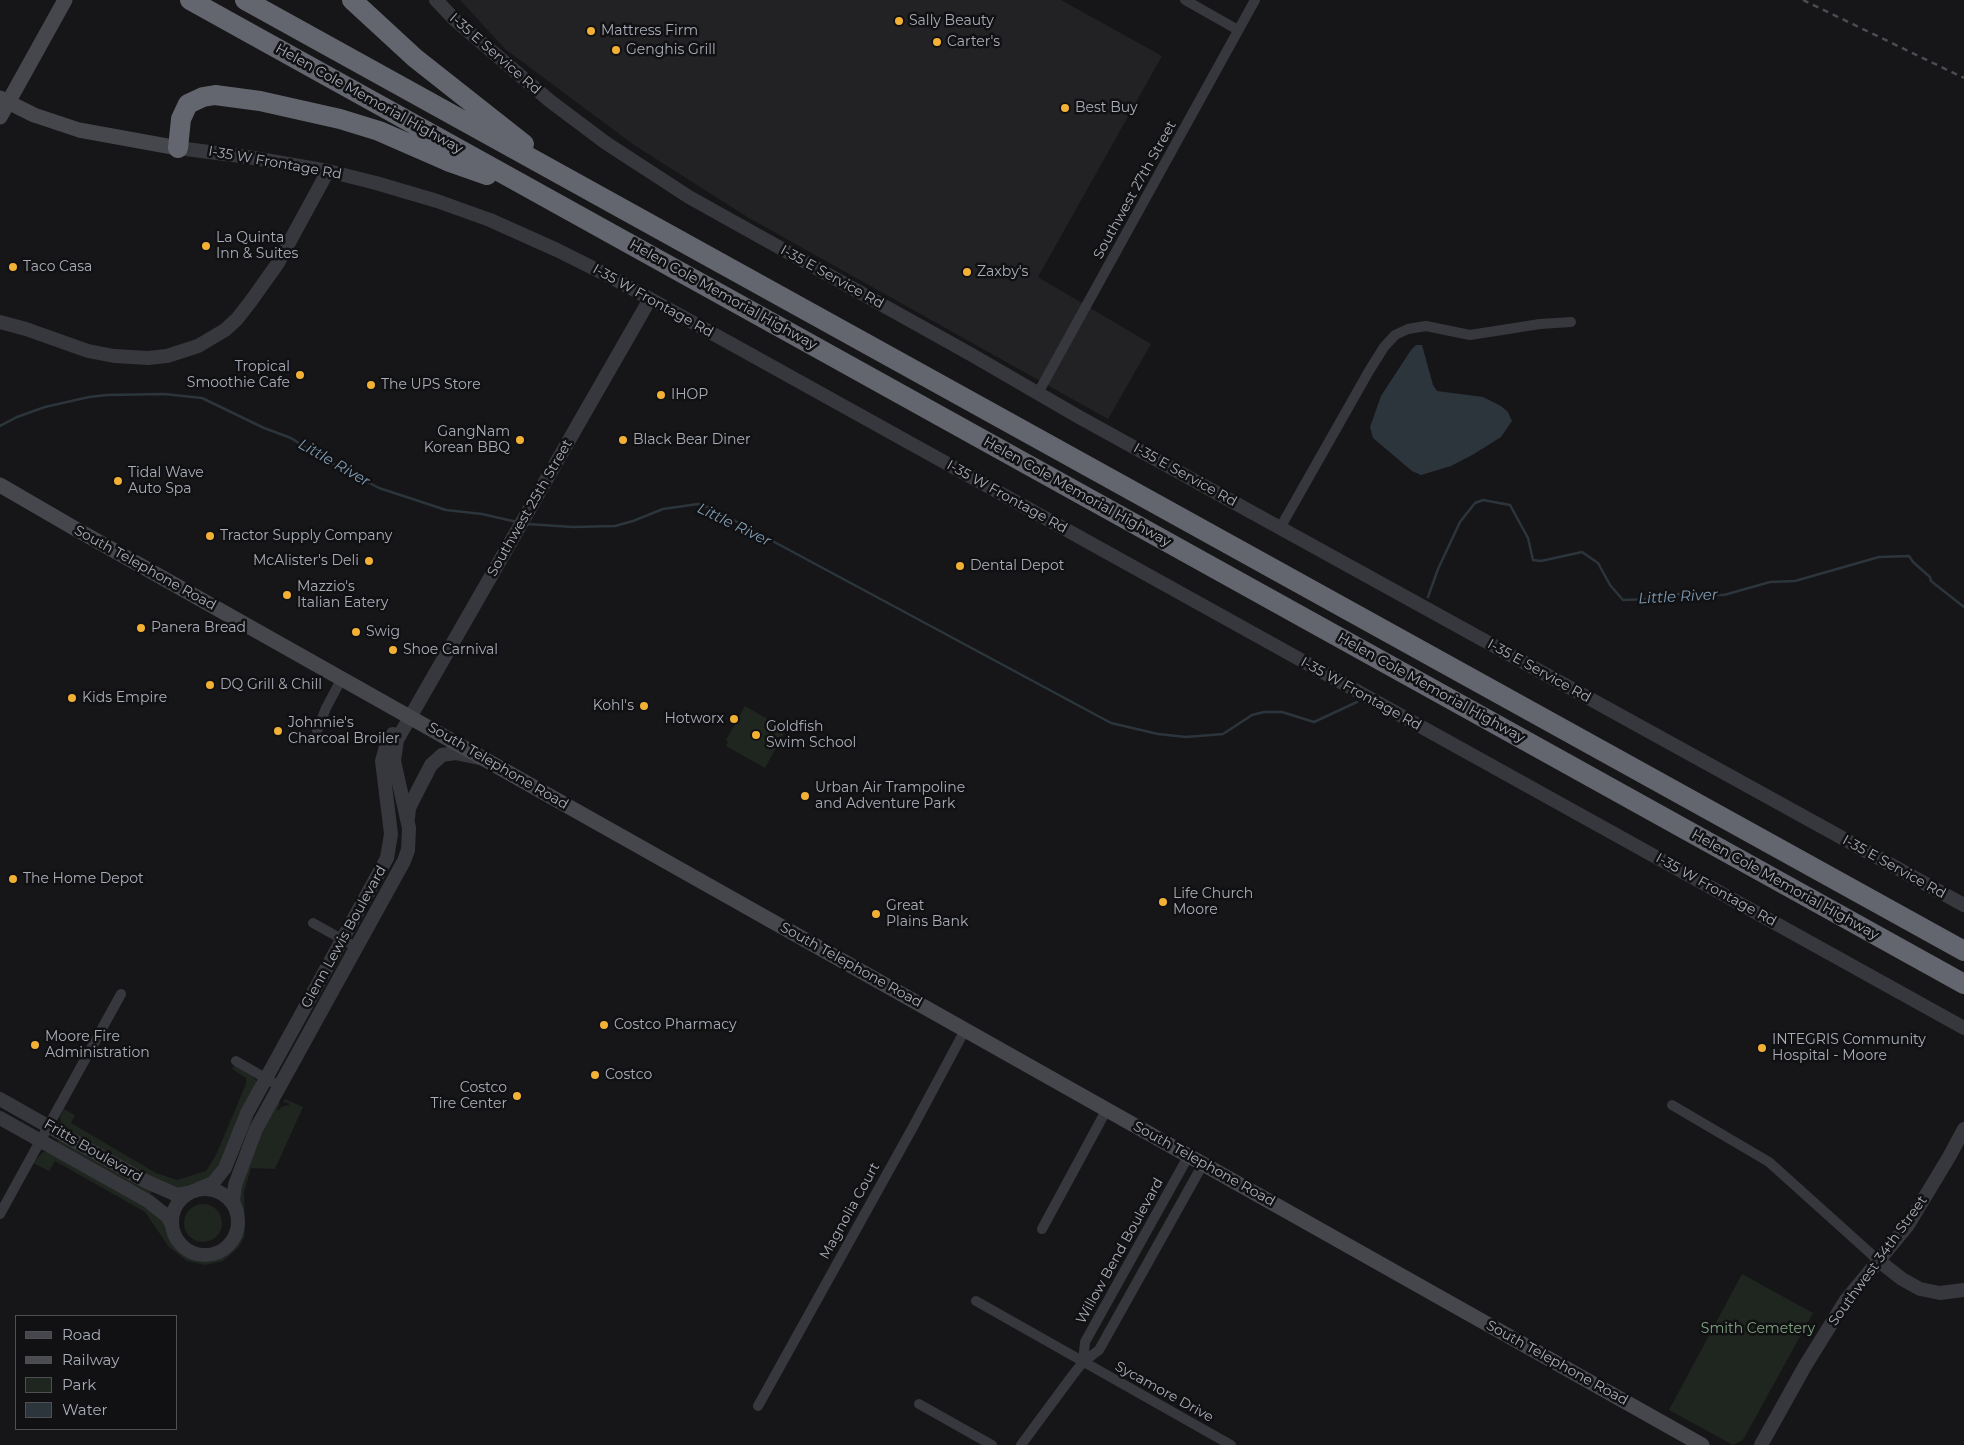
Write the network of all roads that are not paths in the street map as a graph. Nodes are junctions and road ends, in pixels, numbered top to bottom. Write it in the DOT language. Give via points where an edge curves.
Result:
graph roads {
  1 [pos="65,0"];
  2 [pos="190,0"];
  3 [pos="246,0"];
  4 [pos="352,0"];
  5 [pos="436,0"];
  6 [pos="1185,0"];
  7 [pos="1255,0"];
  8 [pos="1238,30"];
  9 [pos="4,101"];
  10 [pos="0,117"];
  11 [pos="178,148"];
  12 [pos="328,171"];
  13 [pos="560,174"];
  14 [pos="548,198"];
  15 [pos="650,299"];
  16 [pos="0,322"];
  17 [pos="1571,322"];
  18 [pos="1038,393"];
  19 [pos="0,485"];
  20 [pos="1280,528"];
  21 [pos="342,678"];
  22 [pos="411,717"];
  23 [pos="317,731"];
  24 [pos="485,759"];
  25 [pos="408,824"];
  26 [pos="1964,905"];
  27 [pos="313,923"];
  28 [pos="342,939"];
  29 [pos="356,948"];
  30 [pos="1964,951"];
  31 [pos="1964,984"];
  32 [pos="121,994"];
  33 [pos="1964,1028"];
  34 [pos="965,1030"];
  35 [pos="236,1061"];
  36 [pos="266,1078"];
  37 [pos="279,1086"];
  38 [pos="0,1099"];
  39 [pos="1672,1105"];
  40 [pos="1106,1109"];
  41 [pos="0,1118"];
  42 [pos="49,1125"];
  43 [pos="1964,1129"];
  44 [pos="40,1140"];
  45 [pos="1189,1155"];
  46 [pos="1203,1164"];
  47 [pos="193,1191"];
  48 [pos="236,1212"];
  49 [pos="0,1214"];
  50 [pos="172,1225"];
  51 [pos="1042,1229"];
  52 [pos="1879,1260"];
  53 [pos="1964,1290"];
  54 [pos="976,1301"];
  55 [pos="1083,1362"];
  56 [pos="920,1404"];
  57 [pos="758,1406"];
  58 [pos="992,1445"];
  59 [pos="1020,1445"];
  60 [pos="1232,1445"];
  61 [pos="1702,1445"];
  62 [pos="1761,1445"];
  1 -- 9 [label="main road"];
  2 -- 14 [label="highway, Helen Cole Memorial Highway"];
  3 -- 13 [label="highway, Helen Cole Memorial Highway"];
  4 -- 13 [label="highway" via="415,58"];
  5 -- 18 [label="street, I-35 E Service Rd" via="550,101 635,163 689,197"];
  6 -- 8 [label="street"];
  7 -- 8 [label="street, Southwest 27th Street"];
  8 -- 18 [label="street, Southwest 27th Street"];
  9 -- 10 [label="main road"];
  9 -- 11 [label="main road, I-35 W Frontage Rd" via="79,130"];
  11 -- 12 [label="street, I-35 W Frontage Rd"];
  11 -- 14 [label="highway" via="181,119 188,104 203,97 227,96 301,109 379,131 450,162"];
  12 -- 15 [label="street, I-35 W Frontage Rd" via="385,185 490,220 561,252"];
  12 -- 16 [label="street" via="278,262 251,301 237,319 198,346 167,356 114,356 88,351"];
  13 -- 30 [label="highway, Helen Cole Memorial Highway"];
  14 -- 31 [label="highway, Helen Cole Memorial Highway"];
  15 -- 22 [label="street, Southwest 25th Street"];
  15 -- 33 [label="street, I-35 W Frontage Rd"];
  17 -- 20 [label="street" via="1470,335 1426,326 1395,335 1369,371"];
  18 -- 20 [label="street, I-35 E Service Rd"];
  19 -- 21 [label="main road, South Telephone Road"];
  20 -- 26 [label="street, I-35 E Service Rd"];
  21 -- 22 [label="main road, South Telephone Road"];
  21 -- 23 [label="street"];
  22 -- 24 [label="main road, South Telephone Road"];
  22 -- 25 [label="street, Glenn Lewis Boulevard" via="397,740 394,761"];
  22 -- 28 [label="street, Glenn Lewis Boulevard" via="396,728 382,761 391,834 387,858"];
  24 -- 25 [label="street, Glenn Lewis Boulevard" via="456,753 442,755 431,765 409,808"];
  24 -- 34 [label="main road, South Telephone Road"];
  25 -- 29 [label="street, Glenn Lewis Boulevard" via="404,861"];
  27 -- 28 [label="street"];
  28 -- 29 [label="street"];
  28 -- 36 [label="street, Glenn Lewis Boulevard"];
  29 -- 37 [label="street, Glenn Lewis Boulevard"];
  32 -- 42 [label="street"];
  34 -- 40 [label="main road, South Telephone Road"];
  34 -- 57 [label="street, Magnolia Court"];
  35 -- 36 [label="street"];
  36 -- 37 [label="street"];
  36 -- 47 [label="street, Glenn Lewis Boulevard" via="225,1168 214,1183"];
  37 -- 48 [label="street, Glenn Lewis Boulevard" via="256,1129 238,1174 233,1194"];
  38 -- 42 [label="street, Fritts Boulevard"];
  39 -- 52 [label="street" via="1769,1162"];
  40 -- 45 [label="main road, South Telephone Road"];
  40 -- 51 [label="street"];
  41 -- 44 [label="street, Fritts Boulevard"];
  42 -- 44 [label="street"];
  42 -- 47 [label="street, Fritts Boulevard" via="143,1180 177,1195"];
  43 -- 52 [label="street, Southwest 34th Street" via="1908,1225"];
  44 -- 49 [label="street"];
  44 -- 50 [label="street, Fritts Boulevard" via="148,1201 168,1217"];
  45 -- 46 [label="main road, South Telephone Road"];
  45 -- 55 [label="street, Willow Bend Boulevard" via="1084,1342"];
  46 -- 55 [label="street, Willow Bend Boulevard" via="1099,1350"];
  46 -- 61 [label="main road, South Telephone Road"];
  47 -- 48 [label="street" via="207,1188 223,1194"];
  47 -- 50 [label="street" via="177,1203 172,1213"];
  48 -- 50 [label="street" via="236,1234 222,1250 211,1254 189,1251 177,1240"];
  52 -- 53 [label="street" via="1920,1289 1940,1293"];
  52 -- 62 [label="street, Southwest 34th Street" via="1841,1307"];
  54 -- 55 [label="street, Sycamore Drive"];
  55 -- 59 [label="street, Willow Bend Boulevard"];
  55 -- 60 [label="street, Sycamore Drive"];
  56 -- 58 [label="street"];
}
